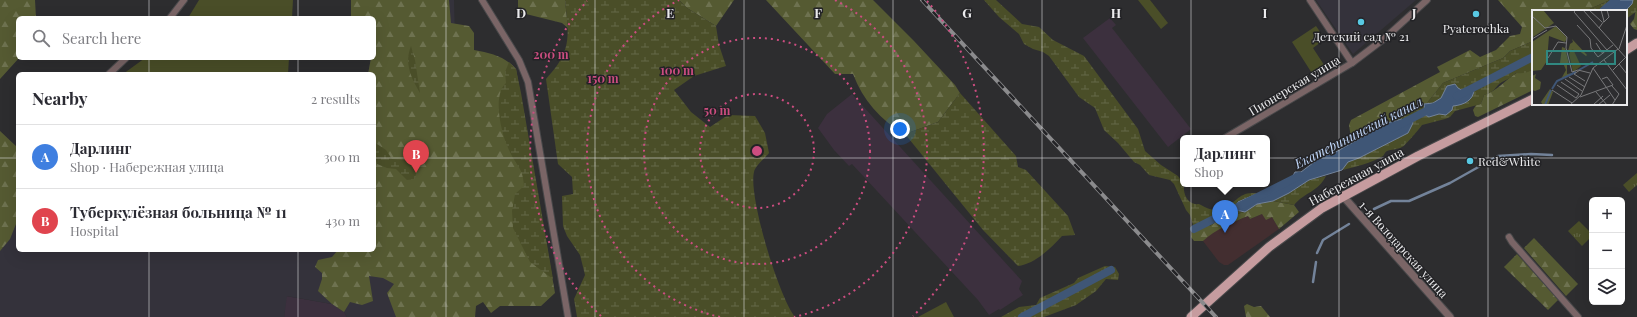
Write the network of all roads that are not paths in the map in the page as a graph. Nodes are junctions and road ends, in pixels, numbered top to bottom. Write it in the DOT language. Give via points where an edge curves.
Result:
graph roads {
  1 [pos="184,0"];
  2 [pos="482,0"];
  3 [pos="1310,0"];
  4 [pos="1427,0"];
  5 [pos="172,16"];
  6 [pos="1637,43"];
  7 [pos="1627,49"];
  8 [pos="124,60"];
  9 [pos="1352,63"];
  10 [pos="111,72"];
  11 [pos="1532,100"];
  12 [pos="1230,135"];
  13 [pos="1342,195"];
  14 [pos="1509,237"];
  15 [pos="568,317"];
  16 [pos="1191,317"];
  17 [pos="1450,317"];
  18 [pos="1578,317"];
  1 -- 5 [label="street"];
  2 -- 15 [label="street" via="519,60 528,82"];
  3 -- 9 [label="street"];
  4 -- 9 [label="street, Пионерская улица" via="1385,38"];
  6 -- 7 [label="main road"];
  8 -- 10 [label="street"];
  9 -- 12 [label="street, Пионерская улица"];
  11 -- 13 [label="main road, Набережная улица"];
  13 -- 16 [label="main road, Набережная улица" via="1269,247"];
  13 -- 17 [label="street, 1-я Володарская улица"];
  14 -- 18 [label="street"];
}
